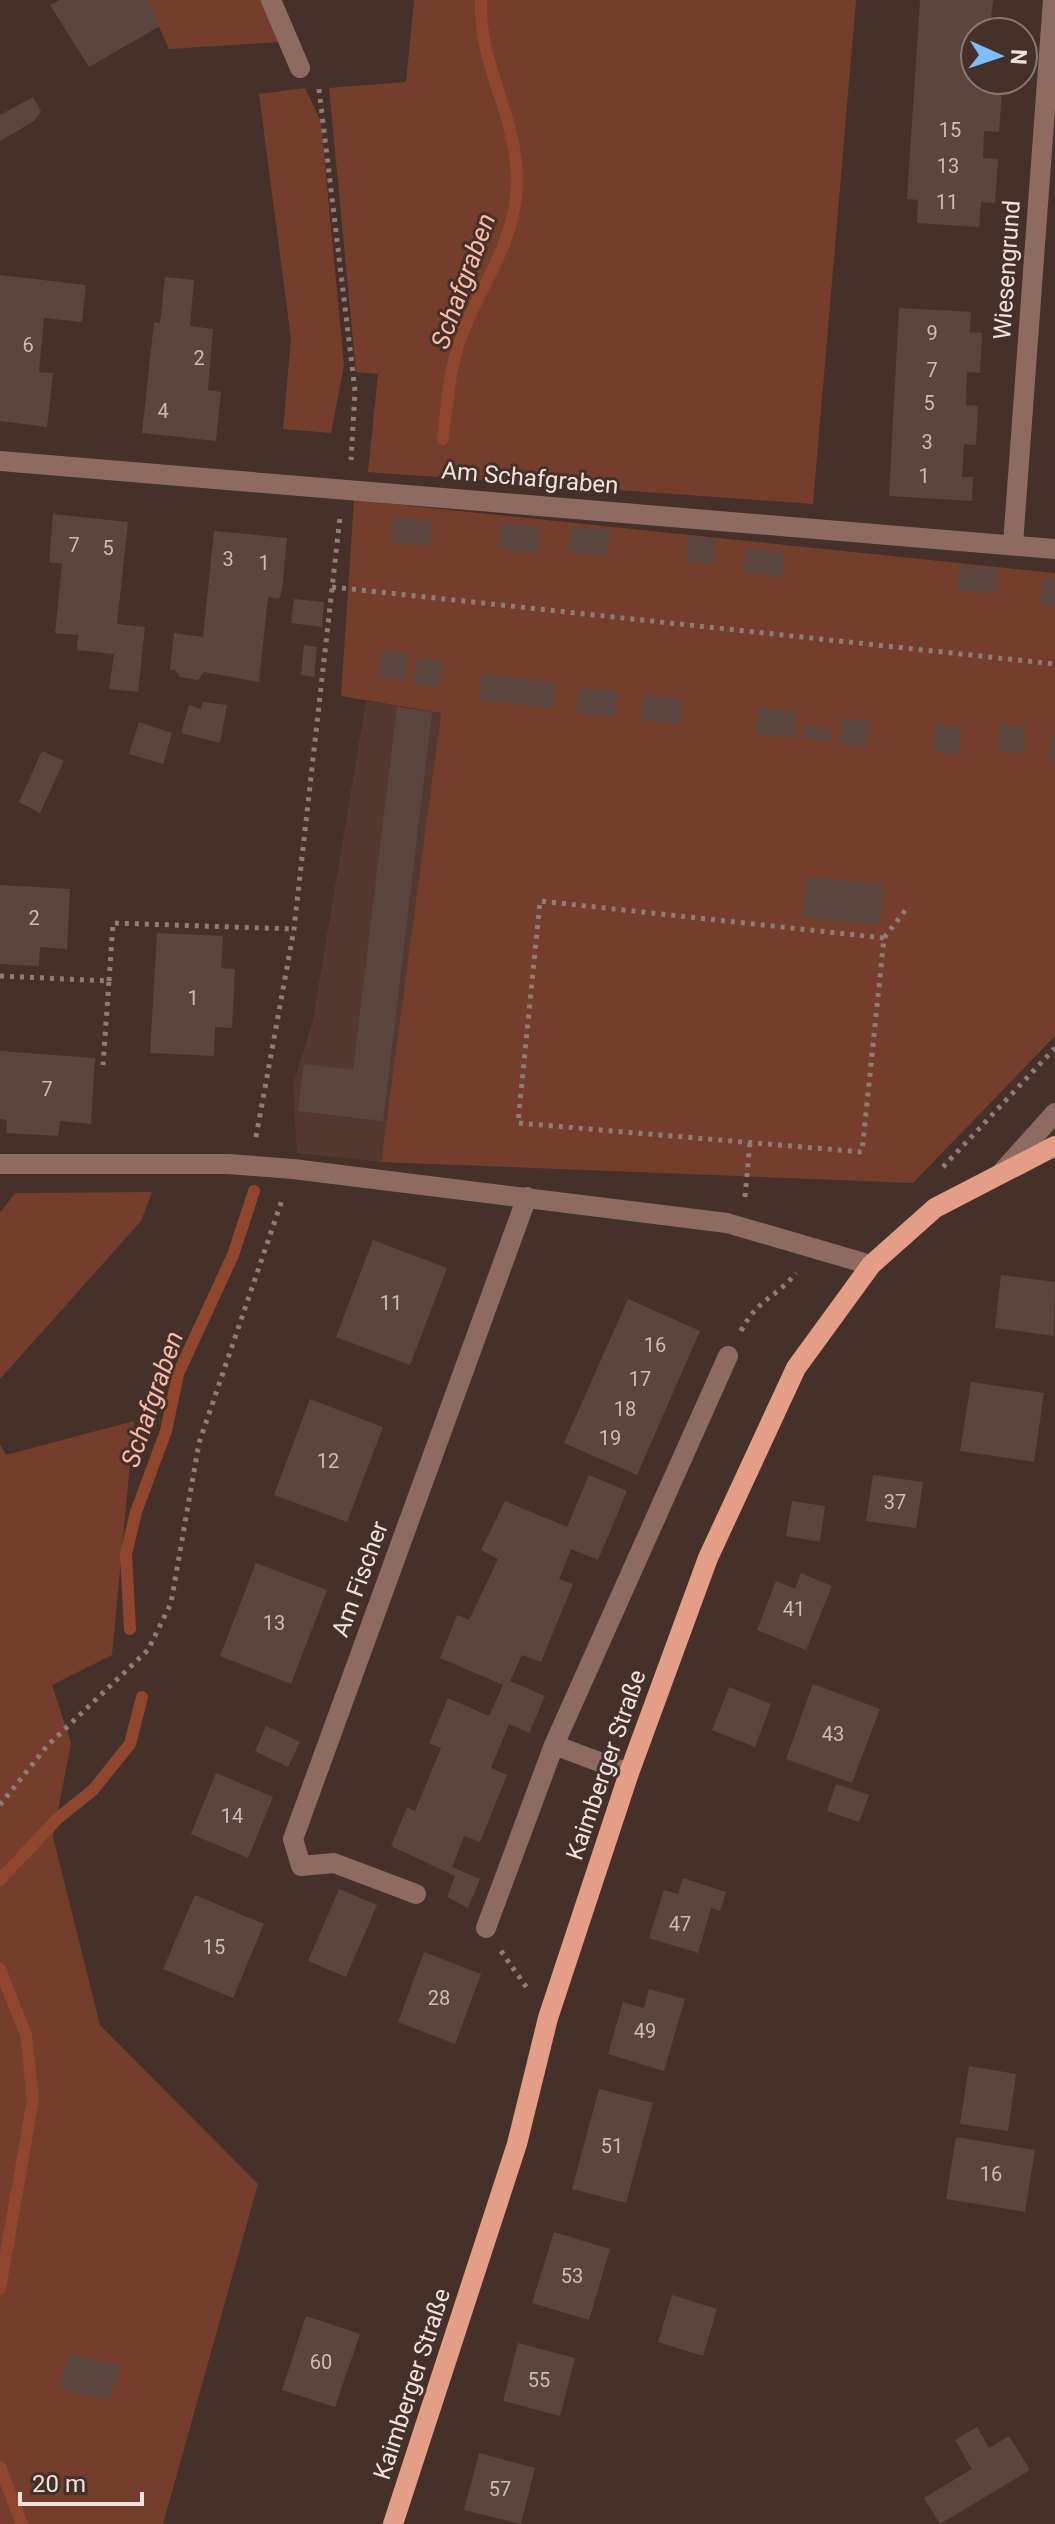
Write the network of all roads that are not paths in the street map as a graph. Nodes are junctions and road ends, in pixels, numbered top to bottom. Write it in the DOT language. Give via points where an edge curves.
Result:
graph roads {
  1 [pos="271,0"];
  2 [pos="1053,0"];
  3 [pos="300,68"];
  4 [pos="0,461"];
  5 [pos="1013,544"];
  6 [pos="1055,549"];
  7 [pos="1055,1113"];
  8 [pos="1055,1146"];
  9 [pos="0,1164"];
  10 [pos="1001,1174"];
  11 [pos="527,1197"];
  12 [pos="871,1265"];
  13 [pos="728,1356"];
  14 [pos="554,1745"];
  15 [pos="629,1773"];
  16 [pos="416,1894"];
  17 [pos="486,1928"];
  18 [pos="393,2524"];
  1 -- 3 [label="street"];
  2 -- 5 [label="street, Wiesengrund"];
  4 -- 5 [label="street, Am Schafgraben"];
  5 -- 6 [label="street, Am Schafgraben"];
  7 -- 10 [label="street"];
  8 -- 10 [label="main road, Kaimberger Straße"];
  9 -- 11 [label="street" via="250,1165"];
  10 -- 12 [label="main road, Kaimberger Straße" via="935,1208"];
  11 -- 12 [label="street" via="742,1228"];
  11 -- 16 [label="street, Am Fischer" via="293,1839 301,1866 334,1863"];
  12 -- 15 [label="main road, Kaimberger Straße" via="796,1368 708,1558"];
  13 -- 14 [label="street"];
  14 -- 15 [label="street"];
  14 -- 17 [label="street"];
  15 -- 18 [label="main road, Kaimberger Straße" via="548,2018 517,2144"];
}
